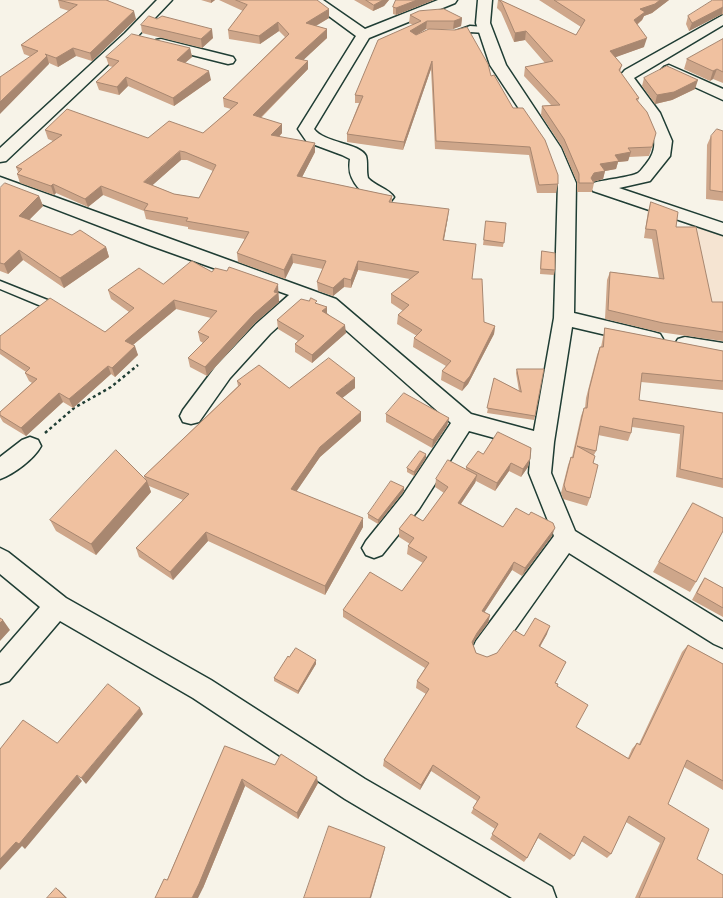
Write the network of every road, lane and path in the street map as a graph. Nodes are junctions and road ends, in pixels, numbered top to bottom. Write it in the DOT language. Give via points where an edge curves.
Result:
graph roads {
  1 [pos="165,0"];
  2 [pos="314,0"];
  3 [pos="450,0"];
  4 [pos="485,0"];
  5 [pos="723,19"];
  6 [pos="485,30"];
  7 [pos="442,34"];
  8 [pos="364,35"];
  9 [pos="130,36"];
  10 [pos="228,60"];
  11 [pos="650,61"];
  12 [pos="723,95"];
  13 [pos="0,157"];
  14 [pos="0,182"];
  15 [pos="567,182"];
  16 [pos="599,186"];
  17 [pos="384,196"];
  18 [pos="723,229"];
  19 [pos="0,285"];
  20 [pos="303,293"];
  21 [pos="46,304"];
  22 [pos="564,318"];
  23 [pos="723,351"];
  24 [pos="138,365"];
  25 [pos="191,416"];
  26 [pos="464,421"];
  27 [pos="543,442"];
  28 [pos="30,446"];
  29 [pos="0,470"];
  30 [pos="566,538"];
  31 [pos="374,548"];
  32 [pos="0,559"];
  33 [pos="57,606"];
  34 [pos="723,636"];
  35 [pos="485,650"];
  36 [pos="0,672"];
  37 [pos="541,898"];
  1 -- 9 [label="street"];
  2 -- 8 [label="street"];
  3 -- 8 [label="street"];
  4 -- 6 [label="street"];
  5 -- 11 [label="street"];
  6 -- 7 [label="lane" via="470,29 454,34"];
  6 -- 15 [label="street" via="498,65 553,148"];
  8 -- 17 [label="street" via="306,129 313,139 358,157 357,172 366,188"];
  9 -- 10 [label="street"];
  9 -- 13 [label="street"];
  11 -- 12 [label="street"];
  11 -- 16 [label="street" via="626,78 652,113 664,141 662,156 644,177"];
  14 -- 20 [label="street" via="155,241"];
  15 -- 16 [label="street"];
  15 -- 22 [label="street"];
  16 -- 18 [label="street"];
  19 -- 21 [label="lane"];
  20 -- 25 [label="street" via="263,329 223,372"];
  20 -- 26 [label="street" via="329,304"];
  22 -- 23 [label="street" via="659,340"];
  22 -- 27 [label="street"];
  24 -- 28 [label="path" via="111,387 74,408"];
  26 -- 27 [label="street"];
  26 -- 31 [label="street" via="411,502"];
  27 -- 30 [label="street" via="540,473"];
  28 -- 29 [label="street"];
  30 -- 34 [label="street"];
  30 -- 35 [label="street"];
  32 -- 33 [label="street"];
  33 -- 36 [label="street"];
  33 -- 37 [label="street" via="202,689 355,789"];
}
